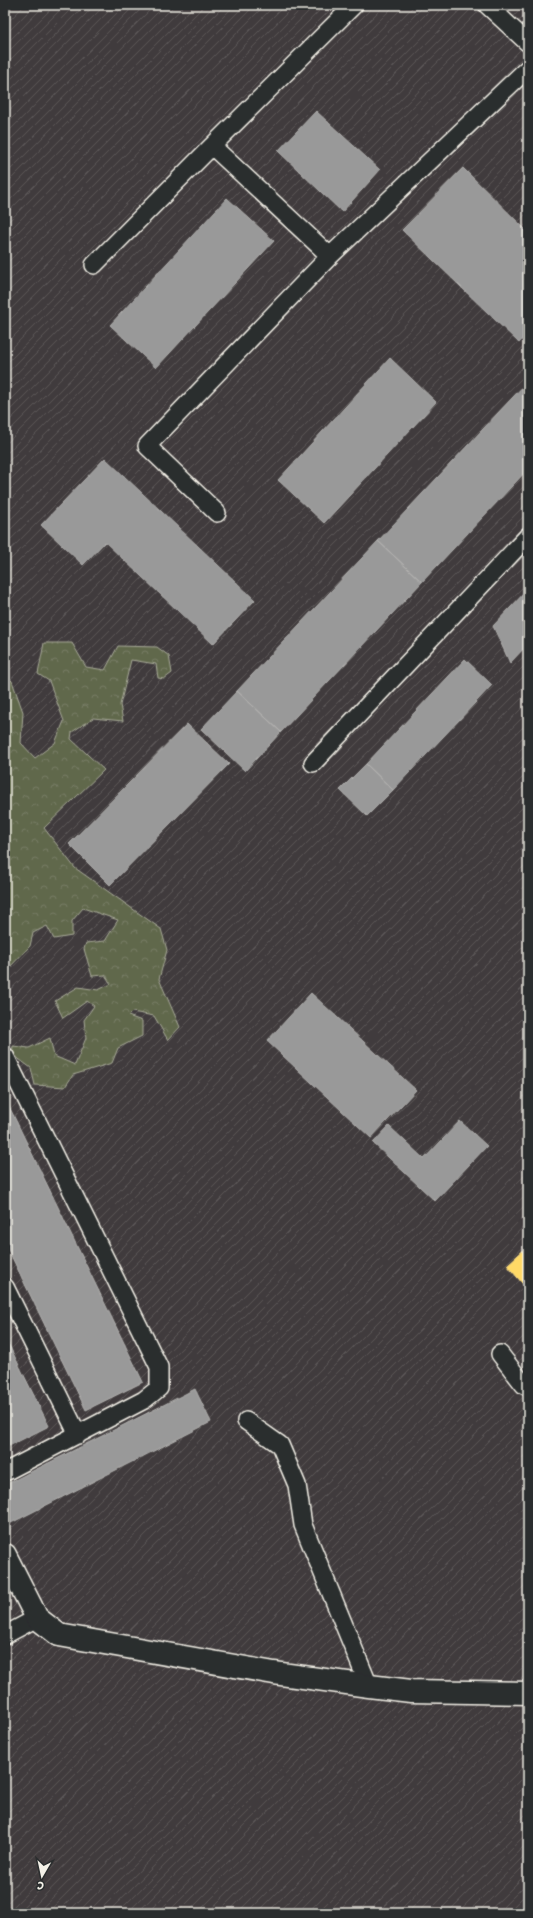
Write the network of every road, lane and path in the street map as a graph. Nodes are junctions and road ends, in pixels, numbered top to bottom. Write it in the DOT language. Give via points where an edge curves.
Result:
graph roads {
  1 [pos="354,5"];
  2 [pos="487,5"];
  3 [pos="528,43"];
  4 [pos="528,68"];
  5 [pos="212,146"];
  6 [pos="330,256"];
  7 [pos="94,265"];
  8 [pos="217,513"];
  9 [pos="528,536"];
  10 [pos="314,763"];
  11 [pos="5,1056"];
  12 [pos="5,1288"];
  13 [pos="500,1354"];
  14 [pos="528,1387"];
  15 [pos="246,1421"];
  16 [pos="78,1434"];
  17 [pos="5,1472"];
  18 [pos="5,1555"];
  19 [pos="37,1618"];
  20 [pos="5,1635"];
  21 [pos="370,1686"];
  22 [pos="528,1692"];
  1 -- 5 [label="lane"];
  2 -- 3 [label="lane"];
  4 -- 6 [label="lane"];
  5 -- 6 [label="lane"];
  5 -- 7 [label="lane"];
  6 -- 8 [label="lane" via="147,446"];
  9 -- 10 [label="lane"];
  11 -- 16 [label="lane" via="159,1367 159,1388 144,1400"];
  12 -- 16 [label="lane"];
  13 -- 14 [label="lane"];
  15 -- 21 [label="lane" via="280,1445 297,1485 303,1525"];
  16 -- 17 [label="lane"];
  18 -- 19 [label="street"];
  19 -- 20 [label="lane"];
  19 -- 21 [label="street" via="59,1635 274,1673"];
  21 -- 22 [label="street" via="411,1691"];
}
